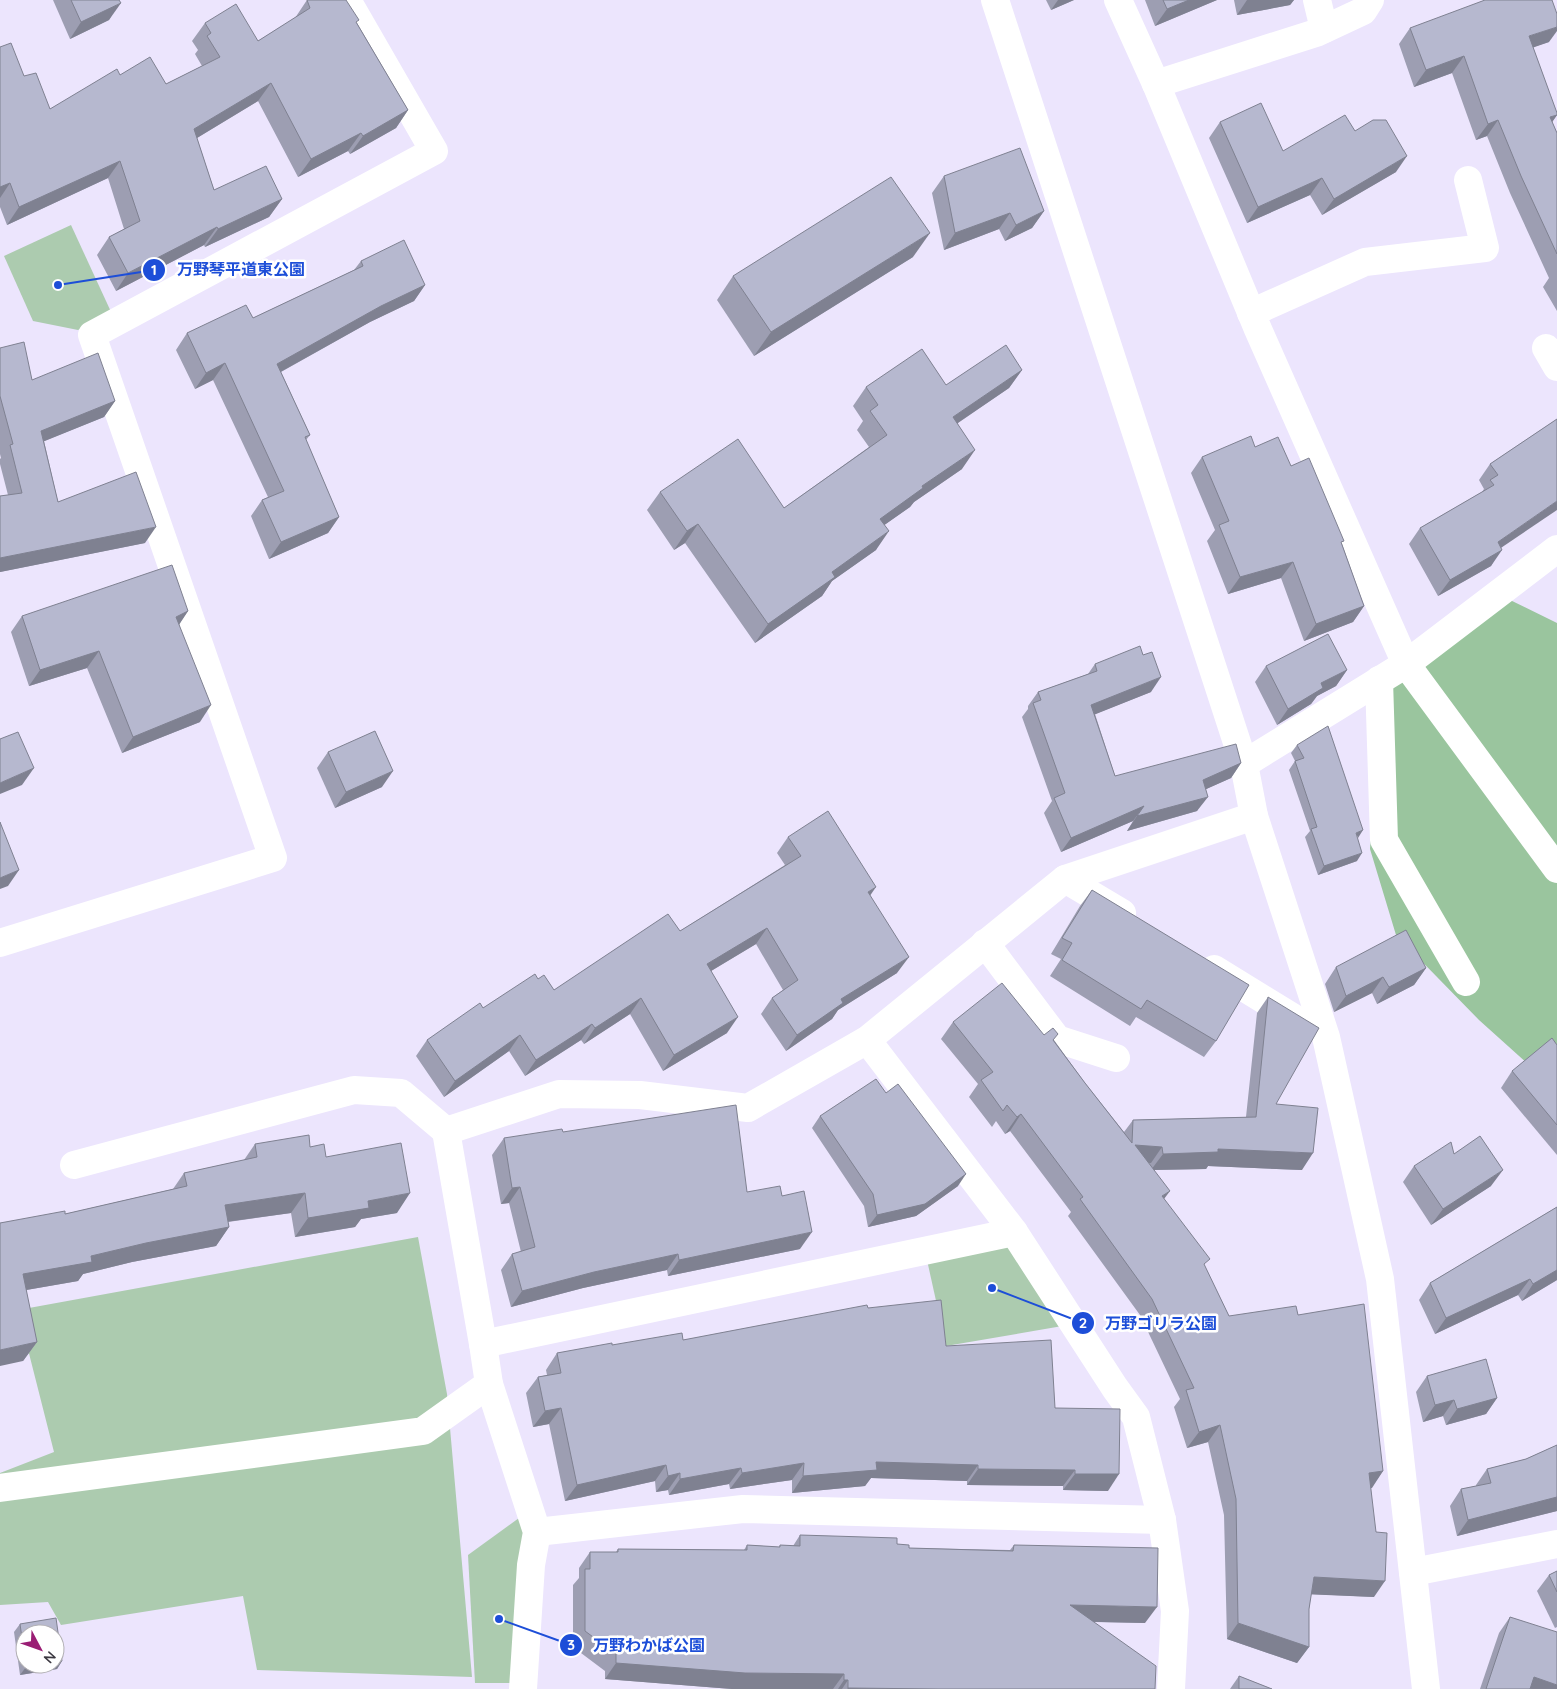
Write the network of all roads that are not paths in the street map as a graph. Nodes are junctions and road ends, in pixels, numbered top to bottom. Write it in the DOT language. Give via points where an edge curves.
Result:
graph roads {
  1 [pos="347,0"];
  2 [pos="995,0"];
  3 [pos="1118,0"];
  4 [pos="1317,0"];
  5 [pos="1370,0"];
  6 [pos="1324,29"];
  7 [pos="1156,84"];
  8 [pos="1468,180"];
  9 [pos="1251,313"];
  10 [pos="1557,549"];
  11 [pos="1406,664"];
  12 [pos="1380,680"];
  13 [pos="1244,764"];
  14 [pos="1254,816"];
  15 [pos="1557,869"];
  16 [pos="1065,879"];
  17 [pos="1141,925"];
  18 [pos="986,943"];
  19 [pos="0,944"];
  20 [pos="1191,956"];
  21 [pos="1466,982"];
  22 [pos="1326,1037"];
  23 [pos="868,1040"];
  24 [pos="1116,1058"];
  25 [pos="446,1132"];
  26 [pos="74,1165"];
  27 [pos="1014,1232"];
  28 [pos="484,1344"];
  29 [pos="488,1384"];
  30 [pos="0,1488"];
  31 [pos="1162,1520"];
  32 [pos="537,1532"];
  33 [pos="1557,1544"];
  34 [pos="1413,1572"];
  35 [pos="523,1689"];
  36 [pos="1171,1689"];
  37 [pos="1426,1689"];
  1 -- 19 [label="street" via="434,151 92,335 273,858"];
  2 -- 13 [label="street"];
  3 -- 7 [label="street"];
  4 -- 6 [label="street"];
  5 -- 6 [label="street" via="1363,11"];
  6 -- 7 [label="street"];
  7 -- 9 [label="street"];
  8 -- 9 [label="street" via="1485,248 1364,262"];
  9 -- 11 [label="street"];
  10 -- 11 [label="street"];
  11 -- 12 [label="street"];
  11 -- 15 [label="street"];
  12 -- 13 [label="street"];
  12 -- 21 [label="street" via="1384,840"];
  13 -- 14 [label="street"];
  14 -- 16 [label="street"];
  14 -- 22 [label="street"];
  16 -- 17 [label="street"];
  16 -- 18 [label="street"];
  18 -- 23 [label="street"];
  18 -- 24 [label="street" via="1057,1039"];
  20 -- 22 [label="street"];
  22 -- 34 [label="street" via="1380,1279"];
  23 -- 25 [label="street" via="748,1108 640,1095 558,1094"];
  23 -- 27 [label="street"];
  25 -- 26 [label="street" via="401,1093 354,1090"];
  25 -- 28 [label="street"];
  27 -- 28 [label="street"];
  27 -- 31 [label="street" via="1136,1417"];
  28 -- 29 [label="street"];
  29 -- 30 [label="street" via="423,1432"];
  29 -- 32 [label="street"];
  31 -- 32 [label="street" via="743,1510"];
  31 -- 36 [label="street" via="1175,1611"];
  32 -- 35 [label="street" via="531,1565"];
  33 -- 34 [label="street"];
  34 -- 37 [label="street"];
}
